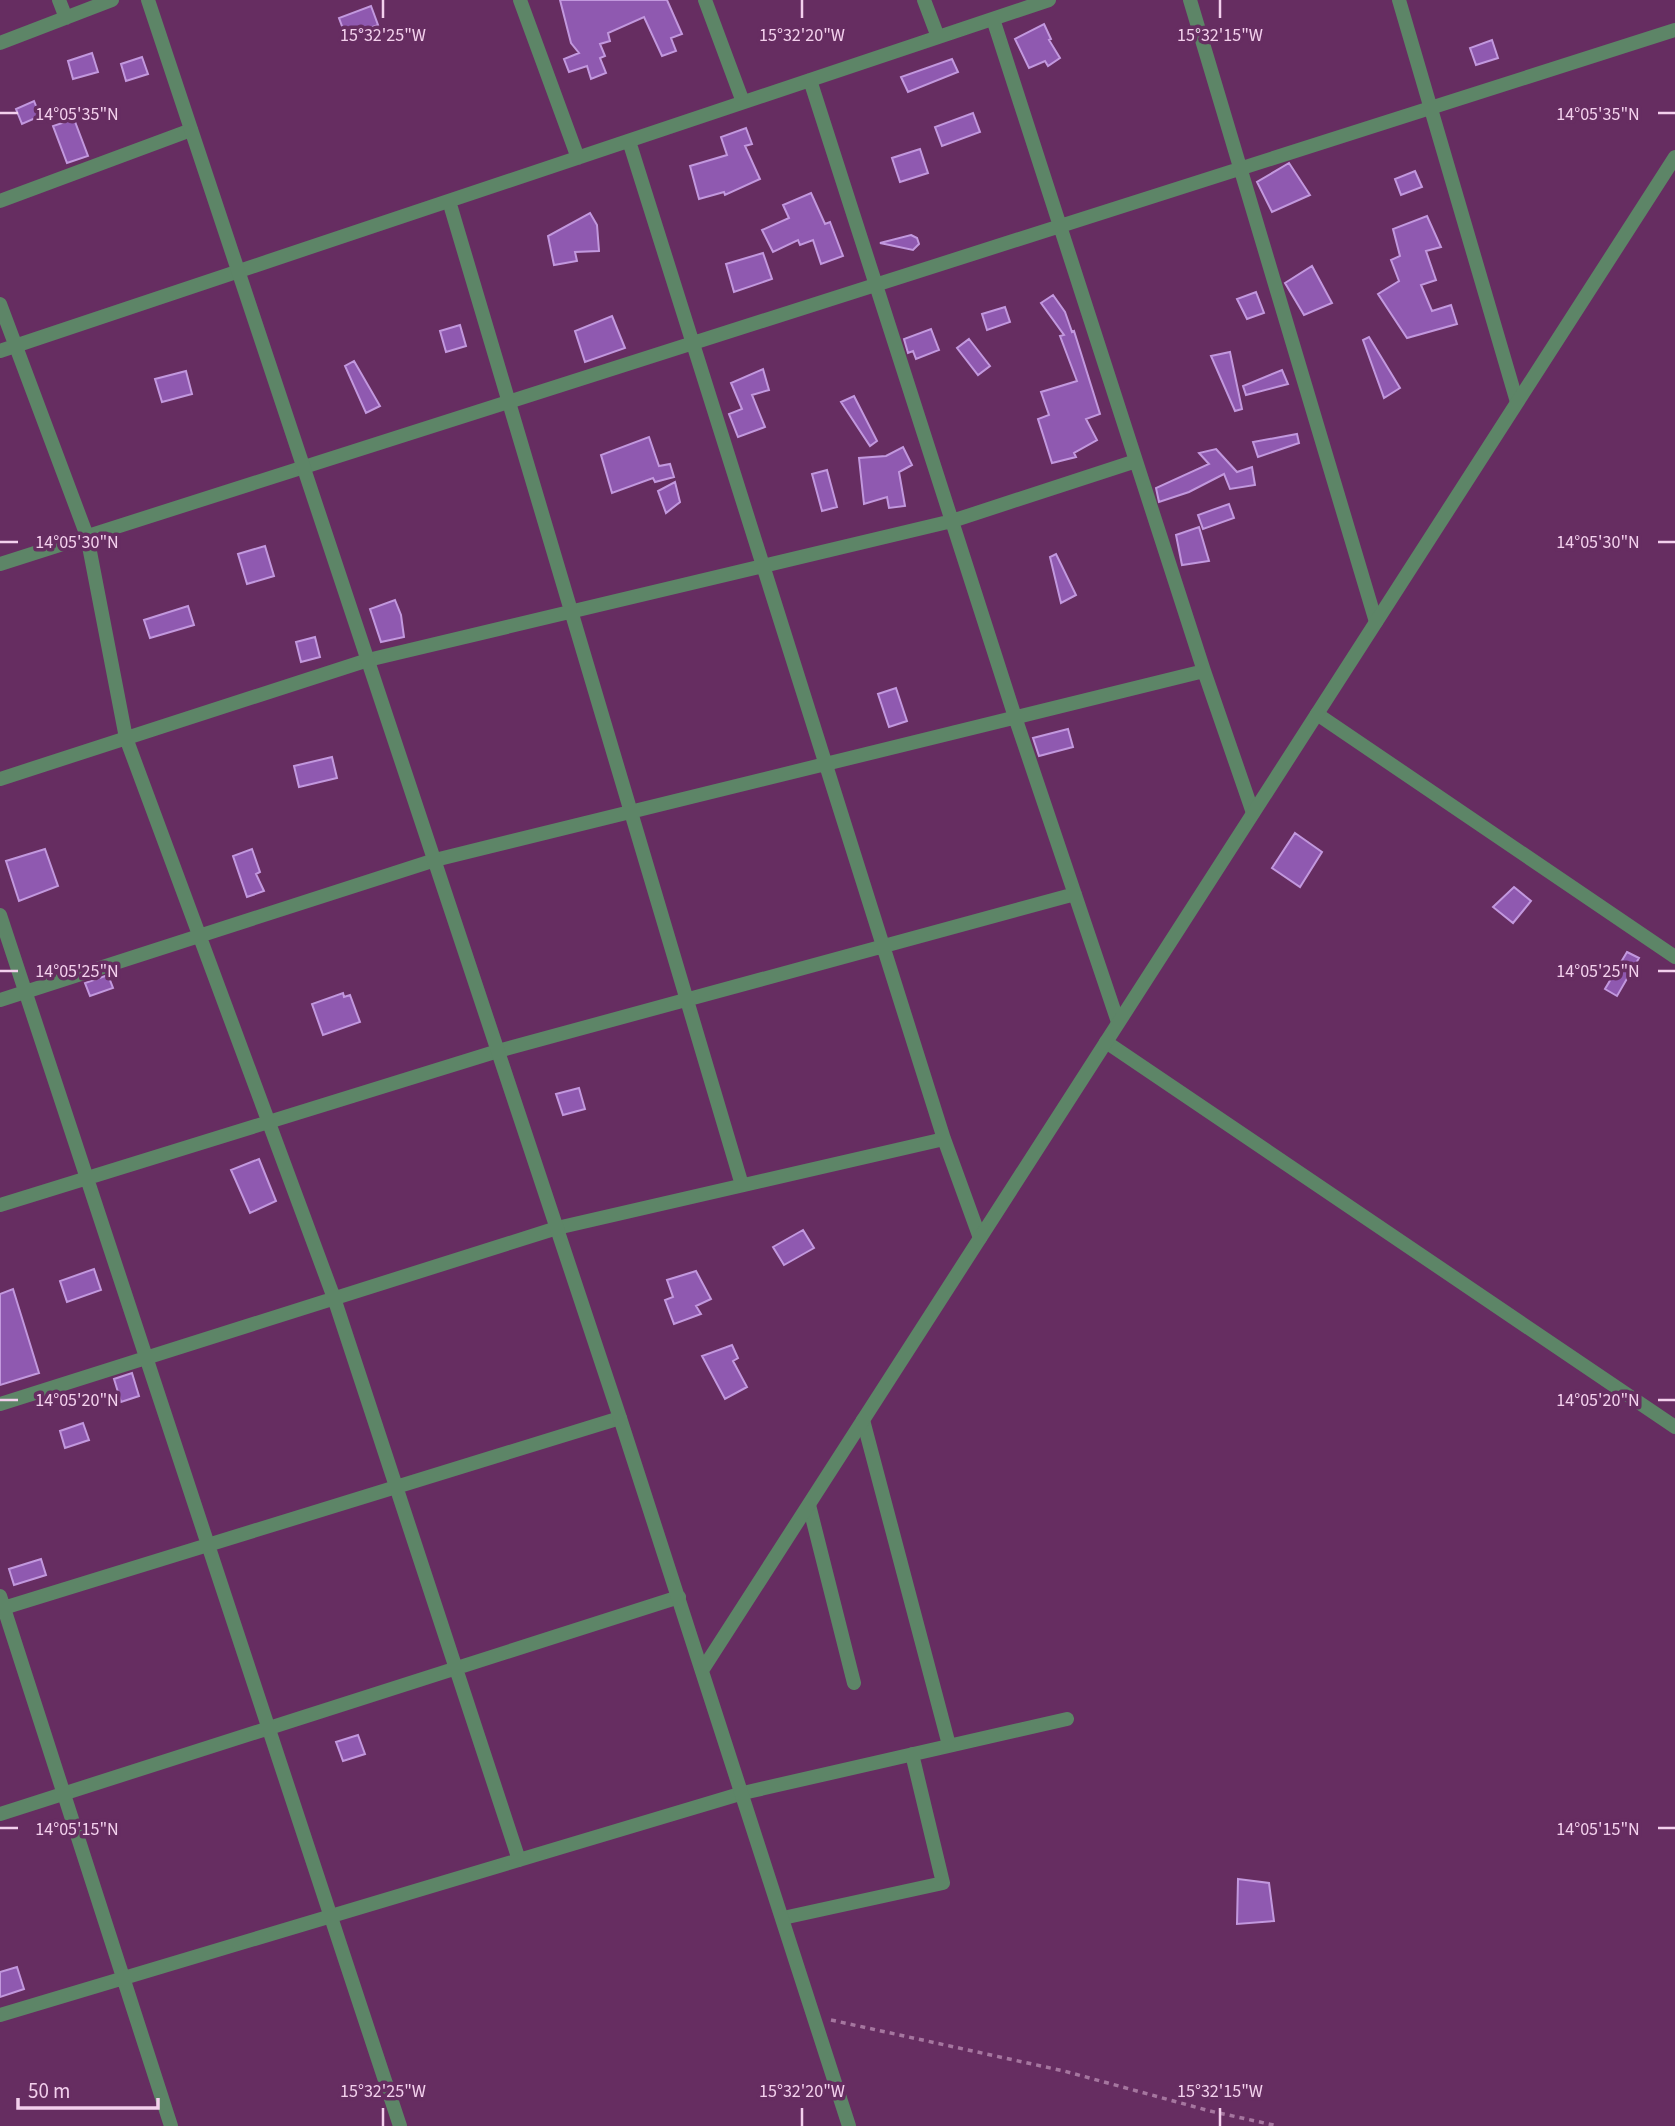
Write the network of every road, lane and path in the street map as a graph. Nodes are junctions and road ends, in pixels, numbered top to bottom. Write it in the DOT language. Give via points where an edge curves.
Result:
graph roads {
  1 [pos="59,0"];
  2 [pos="112,0"];
  3 [pos="148,0"];
  4 [pos="520,0"];
  5 [pos="705,0"];
  6 [pos="924,0"];
  7 [pos="1049,0"];
  8 [pos="1190,0"];
  9 [pos="1399,0"];
  10 [pos="66,18"];
  11 [pos="993,19"];
  12 [pos="1675,30"];
  13 [pos="938,37"];
  14 [pos="0,43"];
  15 [pos="810,80"];
  16 [pos="743,103"];
  17 [pos="1430,108"];
  18 [pos="191,130"];
  19 [pos="629,141"];
  20 [pos="1675,157"];
  21 [pos="578,158"];
  22 [pos="1240,169"];
  23 [pos="0,201"];
  24 [pos="449,201"];
  25 [pos="1060,226"];
  26 [pos="238,272"];
  27 [pos="876,285"];
  28 [pos="0,304"];
  29 [pos="692,343"];
  30 [pos="16,346"];
  31 [pos="0,351"];
  32 [pos="509,402"];
  33 [pos="1517,402"];
  34 [pos="1136,461"];
  35 [pos="304,467"];
  36 [pos="952,521"];
  37 [pos="87,536"];
  38 [pos="0,564"];
  39 [pos="763,566"];
  40 [pos="571,611"];
  41 [pos="1376,622"];
  42 [pos="368,660"];
  43 [pos="1204,671"];
  44 [pos="1317,714"];
  45 [pos="1015,717"];
  46 [pos="126,738"];
  47 [pos="825,764"];
  48 [pos="0,779"];
  49 [pos="631,812"];
  50 [pos="1254,813"];
  51 [pos="435,860"];
  52 [pos="1075,894"];
  53 [pos="0,915"];
  54 [pos="199,936"];
  55 [pos="883,946"];
  56 [pos="1675,957"];
  57 [pos="25,992"];
  58 [pos="687,999"];
  59 [pos="0,1000"];
  60 [pos="1118,1022"];
  61 [pos="1106,1042"];
  62 [pos="498,1051"];
  63 [pos="268,1122"];
  64 [pos="944,1139"];
  65 [pos="87,1178"];
  66 [pos="742,1185"];
  67 [pos="0,1205"];
  68 [pos="557,1228"];
  69 [pos="980,1238"];
  70 [pos="334,1298"];
  71 [pos="146,1358"];
  72 [pos="0,1404"];
  73 [pos="620,1419"];
  74 [pos="863,1420"];
  75 [pos="1675,1426"];
  76 [pos="396,1488"];
  77 [pos="809,1505"];
  78 [pos="208,1545"];
  79 [pos="679,1597"];
  80 [pos="1,1604"];
  81 [pos="456,1668"];
  82 [pos="703,1669"];
  83 [pos="854,1683"];
  84 [pos="1067,1718"];
  85 [pos="268,1728"];
  86 [pos="949,1745"];
  87 [pos="912,1754"];
  88 [pos="743,1793"];
  89 [pos="64,1794"];
  90 [pos="0,1814"];
  91 [pos="519,1860"];
  92 [pos="331,1916"];
  93 [pos="783,1918"];
  94 [pos="124,1978"];
  95 [pos="0,2015"];
  96 [pos="815,2017"];
  97 [pos="171,2126"];
  98 [pos="400,2126"];
  99 [pos="849,2126"];
  100 [pos="1278,2126"];
  1 -- 10 [label="street"];
  2 -- 10 [label="street"];
  3 -- 18 [label="street"];
  4 -- 21 [label="street"];
  5 -- 16 [label="street"];
  6 -- 13 [label="street"];
  7 -- 11 [label="street"];
  8 -- 22 [label="street"];
  9 -- 17 [label="street"];
  10 -- 14 [label="street"];
  11 -- 13 [label="street"];
  11 -- 25 [label="street"];
  12 -- 17 [label="street"];
  13 -- 15 [label="street"];
  15 -- 16 [label="street"];
  15 -- 27 [label="street"];
  16 -- 19 [label="street"];
  17 -- 22 [label="street"];
  17 -- 33 [label="street"];
  18 -- 23 [label="street"];
  18 -- 26 [label="street"];
  19 -- 21 [label="street"];
  19 -- 29 [label="street"];
  20 -- 33 [label="street"];
  21 -- 24 [label="street"];
  22 -- 25 [label="street"];
  22 -- 41 [label="street"];
  24 -- 26 [label="street"];
  24 -- 32 [label="street"];
  25 -- 27 [label="street"];
  25 -- 34 [label="street"];
  26 -- 30 [label="street"];
  26 -- 35 [label="street"];
  27 -- 29 [label="street"];
  27 -- 36 [label="street"];
  28 -- 30 [label="street"];
  29 -- 32 [label="street"];
  29 -- 39 [label="street"];
  30 -- 31 [label="street"];
  30 -- 37 [label="street"];
  32 -- 35 [label="street"];
  32 -- 40 [label="street"];
  33 -- 41 [label="street"];
  34 -- 36 [label="street"];
  34 -- 43 [label="street"];
  35 -- 37 [label="street"];
  35 -- 42 [label="street"];
  36 -- 39 [label="street"];
  36 -- 45 [label="street"];
  37 -- 38 [label="street"];
  37 -- 46 [label="street"];
  39 -- 40 [label="street"];
  39 -- 47 [label="street"];
  40 -- 42 [label="street"];
  40 -- 49 [label="street"];
  41 -- 44 [label="street"];
  42 -- 46 [label="street"];
  42 -- 51 [label="street"];
  43 -- 45 [label="street"];
  43 -- 50 [label="street"];
  44 -- 50 [label="street"];
  44 -- 56 [label="street"];
  45 -- 47 [label="street"];
  45 -- 52 [label="street"];
  46 -- 48 [label="street"];
  46 -- 54 [label="street"];
  47 -- 49 [label="street"];
  47 -- 55 [label="street"];
  49 -- 51 [label="street"];
  49 -- 58 [label="street"];
  50 -- 60 [label="street"];
  51 -- 54 [label="street"];
  51 -- 62 [label="street"];
  52 -- 55 [label="street"];
  52 -- 60 [label="street"];
  53 -- 57 [label="street"];
  54 -- 57 [label="street"];
  54 -- 63 [label="street"];
  55 -- 58 [label="street"];
  55 -- 64 [label="street"];
  57 -- 59 [label="street"];
  57 -- 65 [label="street"];
  58 -- 62 [label="street"];
  58 -- 66 [label="street"];
  60 -- 61 [label="street"];
  61 -- 69 [label="street"];
  61 -- 75 [label="street"];
  62 -- 63 [label="street"];
  62 -- 68 [label="street"];
  63 -- 65 [label="street"];
  63 -- 70 [label="street"];
  64 -- 66 [label="street"];
  64 -- 69 [label="street"];
  65 -- 67 [label="street"];
  65 -- 71 [label="street"];
  66 -- 68 [label="street"];
  68 -- 70 [label="street"];
  68 -- 73 [label="street"];
  69 -- 74 [label="street"];
  70 -- 71 [label="street"];
  70 -- 76 [label="street"];
  71 -- 72 [label="street"];
  71 -- 78 [label="street"];
  73 -- 76 [label="street"];
  73 -- 79 [label="street"];
  74 -- 77 [label="street"];
  74 -- 86 [label="street"];
  76 -- 78 [label="street"];
  76 -- 81 [label="street"];
  77 -- 82 [label="street"];
  77 -- 83 [label="street"];
  78 -- 80 [label="street"];
  78 -- 85 [label="street"];
  79 -- 81 [label="street"];
  79 -- 82 [label="street"];
  80 -- 89 [label="street"];
  81 -- 85 [label="street"];
  81 -- 91 [label="street"];
  82 -- 88 [label="street"];
  84 -- 86 [label="street"];
  85 -- 89 [label="street"];
  85 -- 92 [label="street"];
  86 -- 87 [label="street"];
  87 -- 88 [label="street"];
  87 -- 93 [label="street" via="943,1883"];
  88 -- 91 [label="street"];
  88 -- 93 [label="street"];
  89 -- 90 [label="street"];
  89 -- 94 [label="street"];
  91 -- 92 [label="street"];
  92 -- 94 [label="street"];
  92 -- 98 [label="street"];
  93 -- 96 [label="street"];
  94 -- 95 [label="street"];
  94 -- 97 [label="street"];
  96 -- 99 [label="street"];
  96 -- 100 [label="path" via="1064,2071"];
}
